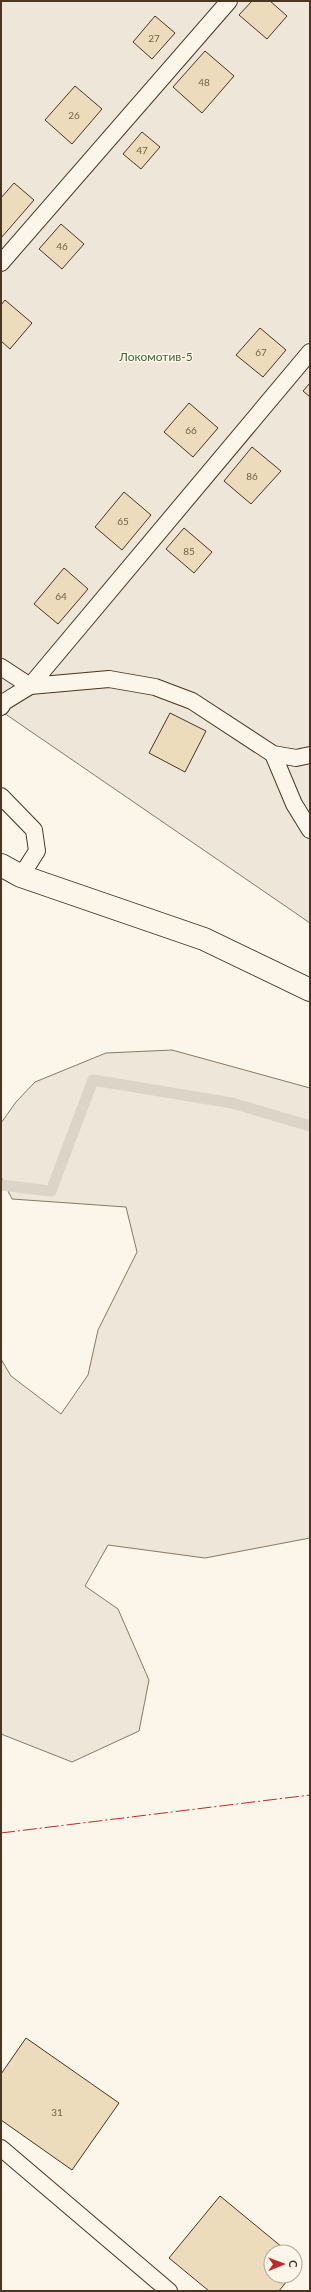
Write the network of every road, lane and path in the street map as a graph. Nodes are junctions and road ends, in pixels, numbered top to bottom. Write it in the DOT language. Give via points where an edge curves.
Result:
graph roads {
  1 [pos="229,1"];
  2 [pos="1,263"];
  3 [pos="310,352"];
  4 [pos="1,667"];
  5 [pos="30,686"];
  6 [pos="1,707"];
  7 [pos="273,754"];
  8 [pos="310,755"];
  9 [pos="1,796"];
  10 [pos="310,830"];
  11 [pos="1,865"];
  12 [pos="21,876"];
  13 [pos="310,990"];
  14 [pos="1,2148"];
  15 [pos="169,2291"];
  1 -- 2 [label="lane"];
  3 -- 5 [label="lane"];
  4 -- 5 [label="lane"];
  5 -- 6 [label="lane" via="4,702"];
  5 -- 7 [label="lane" via="109,679 155,687 192,701"];
  7 -- 8 [label="lane" via="296,758"];
  7 -- 10 [label="lane" via="294,804"];
  9 -- 12 [label="lane" via="34,830 37,851"];
  11 -- 12 [label="street"];
  12 -- 13 [label="street" via="204,939"];
  14 -- 15 [label="lane"];
}
